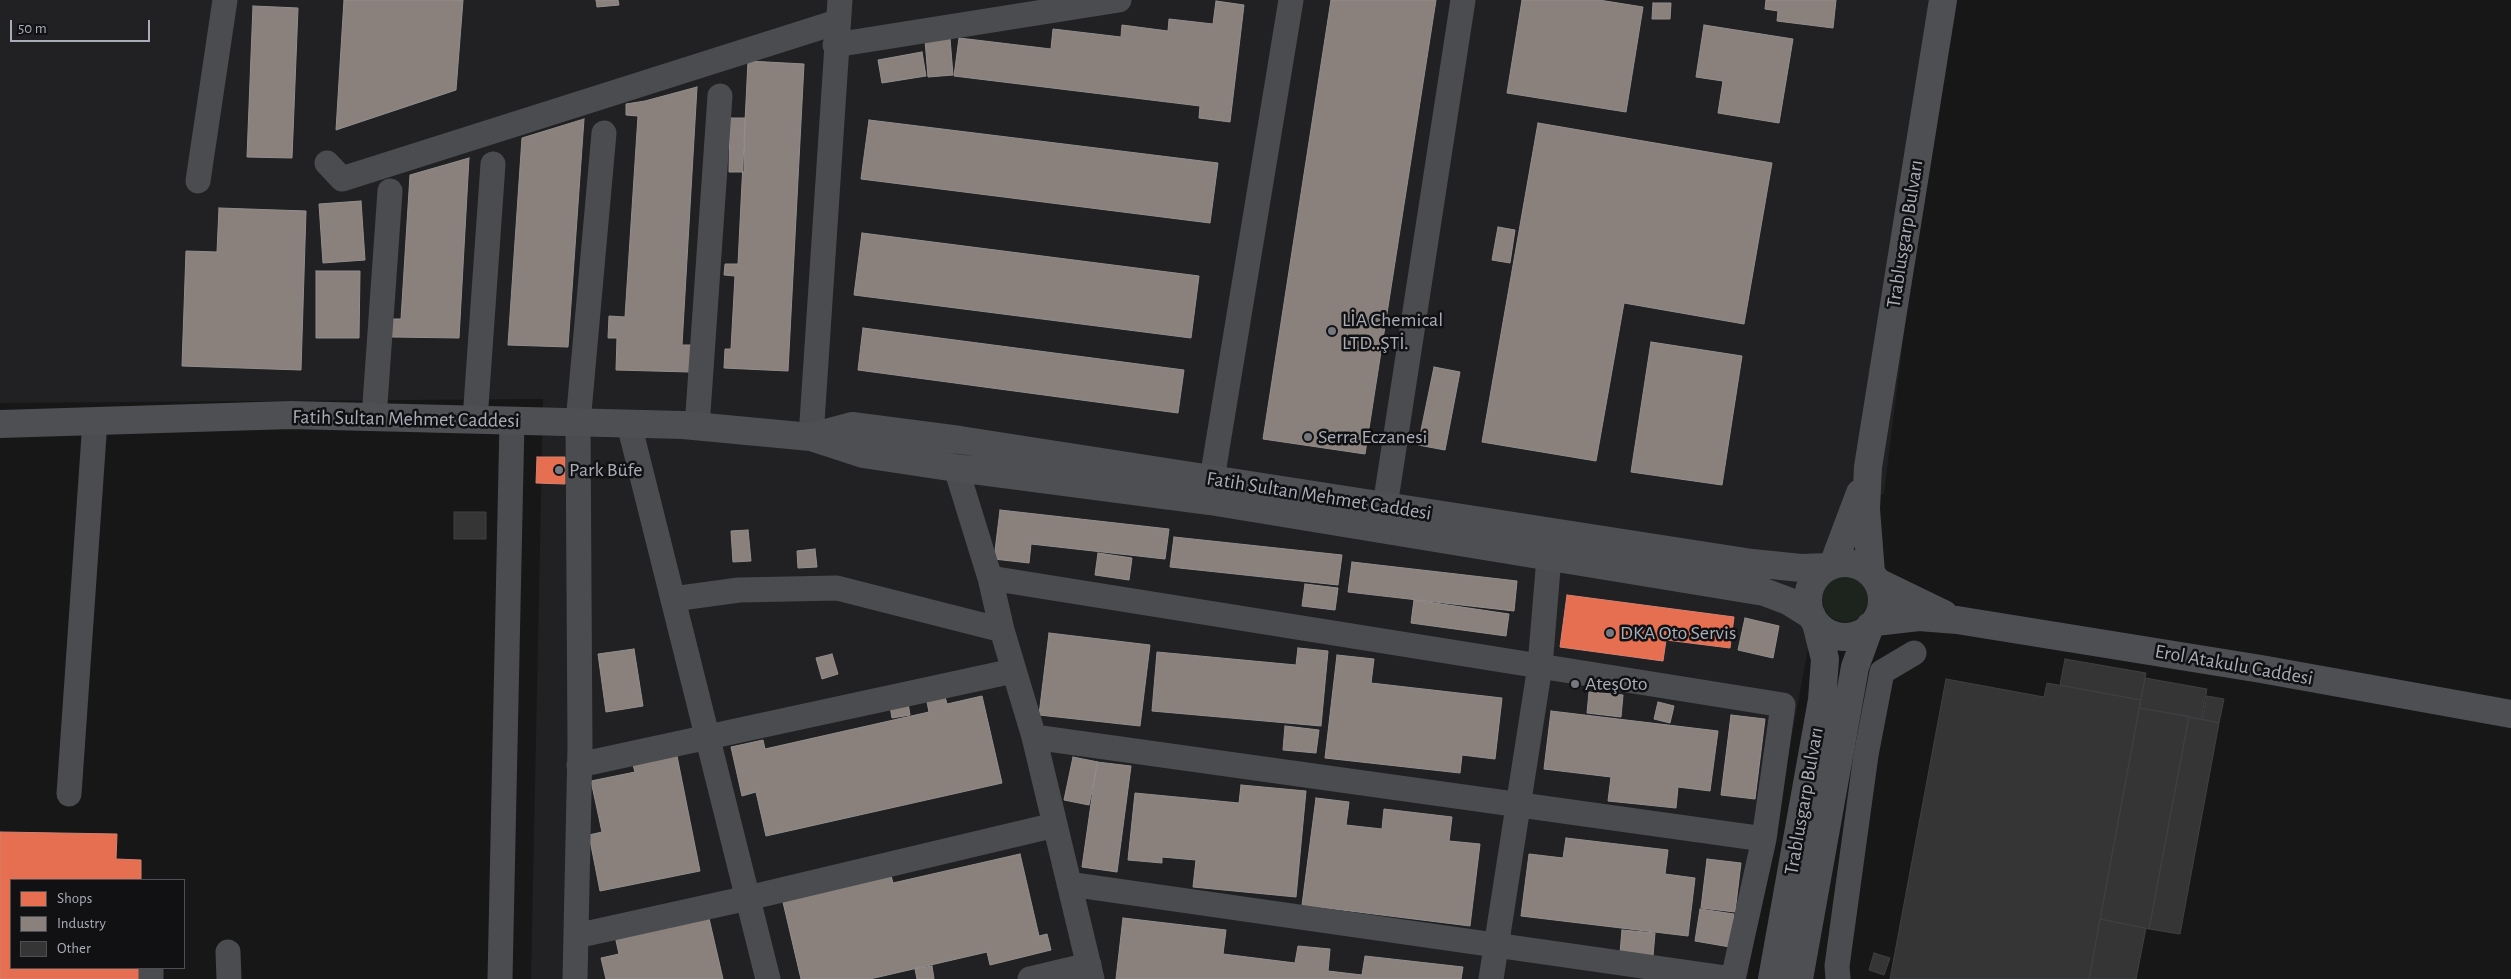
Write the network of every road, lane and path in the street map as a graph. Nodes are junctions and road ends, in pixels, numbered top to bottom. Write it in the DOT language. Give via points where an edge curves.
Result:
graph roads {
  1 [pos="225,0"];
  2 [pos="1119,0"];
  3 [pos="1291,0"];
  4 [pos="1464,0"];
  5 [pos="1942,0"];
  6 [pos="837,22"];
  7 [pos="720,96"];
  8 [pos="604,134"];
  9 [pos="327,163"];
  10 [pos="493,164"];
  11 [pos="198,181"];
  12 [pos="390,191"];
  13 [pos="374,418"];
  14 [pos="475,420"];
  15 [pos="95,421"];
  16 [pos="512,421"];
  17 [pos="578,423"];
  18 [pos="0,424"];
  19 [pos="629,424"];
  20 [pos="697,427"];
  21 [pos="811,437"];
  22 [pos="960,440"];
  23 [pos="1868,467"];
  24 [pos="956,468"];
  25 [pos="1211,490"];
  26 [pos="1385,506"];
  27 [pos="1550,545"];
  28 [pos="1831,566"];
  29 [pos="990,578"];
  30 [pos="1874,578"];
  31 [pos="672,599"];
  32 [pos="1814,620"];
  33 [pos="1956,620"];
  34 [pos="1872,624"];
  35 [pos="1002,630"];
  36 [pos="1914,653"];
  37 [pos="1540,666"];
  38 [pos="1013,670"];
  39 [pos="2511,714"];
  40 [pos="707,736"];
  41 [pos="1034,737"];
  42 [pos="579,765"];
  43 [pos="69,794"];
  44 [pos="1518,804"];
  45 [pos="1055,825"];
  46 [pos="1764,839"];
  47 [pos="1069,884"];
  48 [pos="748,898"];
  49 [pos="576,936"];
  50 [pos="1497,945"];
  51 [pos="228,952"];
  52 [pos="1090,972"];
  53 [pos="228,979"];
  54 [pos="500,979"];
  55 [pos="575,979"];
  56 [pos="768,979"];
  57 [pos="1030,979"];
  58 [pos="1491,979"];
  59 [pos="1733,979"];
  60 [pos="1772,979"];
  61 [pos="1799,979"];
  62 [pos="1838,979"];
  1 -- 11 [label="street"];
  2 -- 6 [label="street"];
  3 -- 25 [label="street"];
  4 -- 26 [label="street"];
  5 -- 23 [label="main road, Trablusgarp Bulvarı"];
  6 -- 9 [label="street" via="342,179"];
  6 -- 21 [label="street"];
  7 -- 20 [label="street"];
  8 -- 17 [label="street"];
  10 -- 14 [label="street"];
  12 -- 13 [label="street"];
  13 -- 14 [label="main road, Fatih Sultan Mehmet Caddesi"];
  13 -- 15 [label="main road, Fatih Sultan Mehmet Caddesi" via="291,415"];
  14 -- 16 [label="main road, Fatih Sultan Mehmet Caddesi"];
  15 -- 18 [label="main road, Fatih Sultan Mehmet Caddesi"];
  15 -- 43 [label="street"];
  16 -- 17 [label="main road, Fatih Sultan Mehmet Caddesi"];
  16 -- 54 [label="street"];
  17 -- 19 [label="main road, Fatih Sultan Mehmet Caddesi"];
  17 -- 42 [label="street"];
  19 -- 20 [label="main road, Fatih Sultan Mehmet Caddesi"];
  19 -- 31 [label="street"];
  20 -- 21 [label="main road, Fatih Sultan Mehmet Caddesi"];
  21 -- 22 [label="main road, Fatih Sultan Mehmet Caddesi" via="852,426"];
  21 -- 24 [label="main road, Fatih Sultan Mehmet Caddesi" via="862,454"];
  22 -- 24 [label="main road"];
  22 -- 25 [label="main road, Fatih Sultan Mehmet Caddesi"];
  23 -- 28 [label="main road, Trablusgarp Bulvarı"];
  23 -- 30 [label="main road, Trablusgarp Bulvarı" via="1866,509"];
  24 -- 25 [label="main road, Fatih Sultan Mehmet Caddesi"];
  24 -- 29 [label="street"];
  25 -- 26 [label="main road, Fatih Sultan Mehmet Caddesi"];
  25 -- 27 [label="main road, Fatih Sultan Mehmet Caddesi"];
  26 -- 27 [label="main road, Fatih Sultan Mehmet Caddesi"];
  27 -- 28 [label="main road, Fatih Sultan Mehmet Caddesi" via="1801,568"];
  27 -- 32 [label="main road, Fatih Sultan Mehmet Caddesi" via="1764,592 1788,601"];
  27 -- 37 [label="street"];
  28 -- 30 [label="main road" via="1853,564"];
  28 -- 32 [label="main road" via="1812,583 1809,605"];
  29 -- 35 [label="street"];
  29 -- 37 [label="street"];
  30 -- 33 [label="main road"];
  30 -- 34 [label="main road" via="1882,602"];
  31 -- 35 [label="street" via="739,590 838,588"];
  31 -- 40 [label="street"];
  32 -- 34 [label="main road" via="1833,634 1842,636 1862,632"];
  32 -- 60 [label="main road, Trablusgarp Bulvarı" via="1825,659 1822,700"];
  33 -- 34 [label="main road" via="1919,617"];
  33 -- 39 [label="main road, Erol Atakulu Caddesi"];
  34 -- 61 [label="main road, Trablusgarp Bulvarı" via="1855,668"];
  35 -- 38 [label="street"];
  36 -- 62 [label="street" via="1882,672 1866,755 1837,966"];
  37 -- 44 [label="street"];
  37 -- 46 [label="street" via="1783,705"];
  38 -- 40 [label="street"];
  38 -- 41 [label="street"];
  40 -- 42 [label="street"];
  40 -- 48 [label="street"];
  41 -- 44 [label="street"];
  41 -- 45 [label="street"];
  42 -- 49 [label="street"];
  44 -- 46 [label="street"];
  44 -- 50 [label="street"];
  45 -- 47 [label="street"];
  45 -- 48 [label="street"];
  46 -- 59 [label="street"];
  47 -- 50 [label="street"];
  47 -- 52 [label="street"];
  48 -- 49 [label="street"];
  48 -- 56 [label="street"];
  49 -- 55 [label="street"];
  50 -- 58 [label="street"];
  50 -- 59 [label="street"];
  51 -- 53 [label="street"];
  52 -- 57 [label="street"];
}
